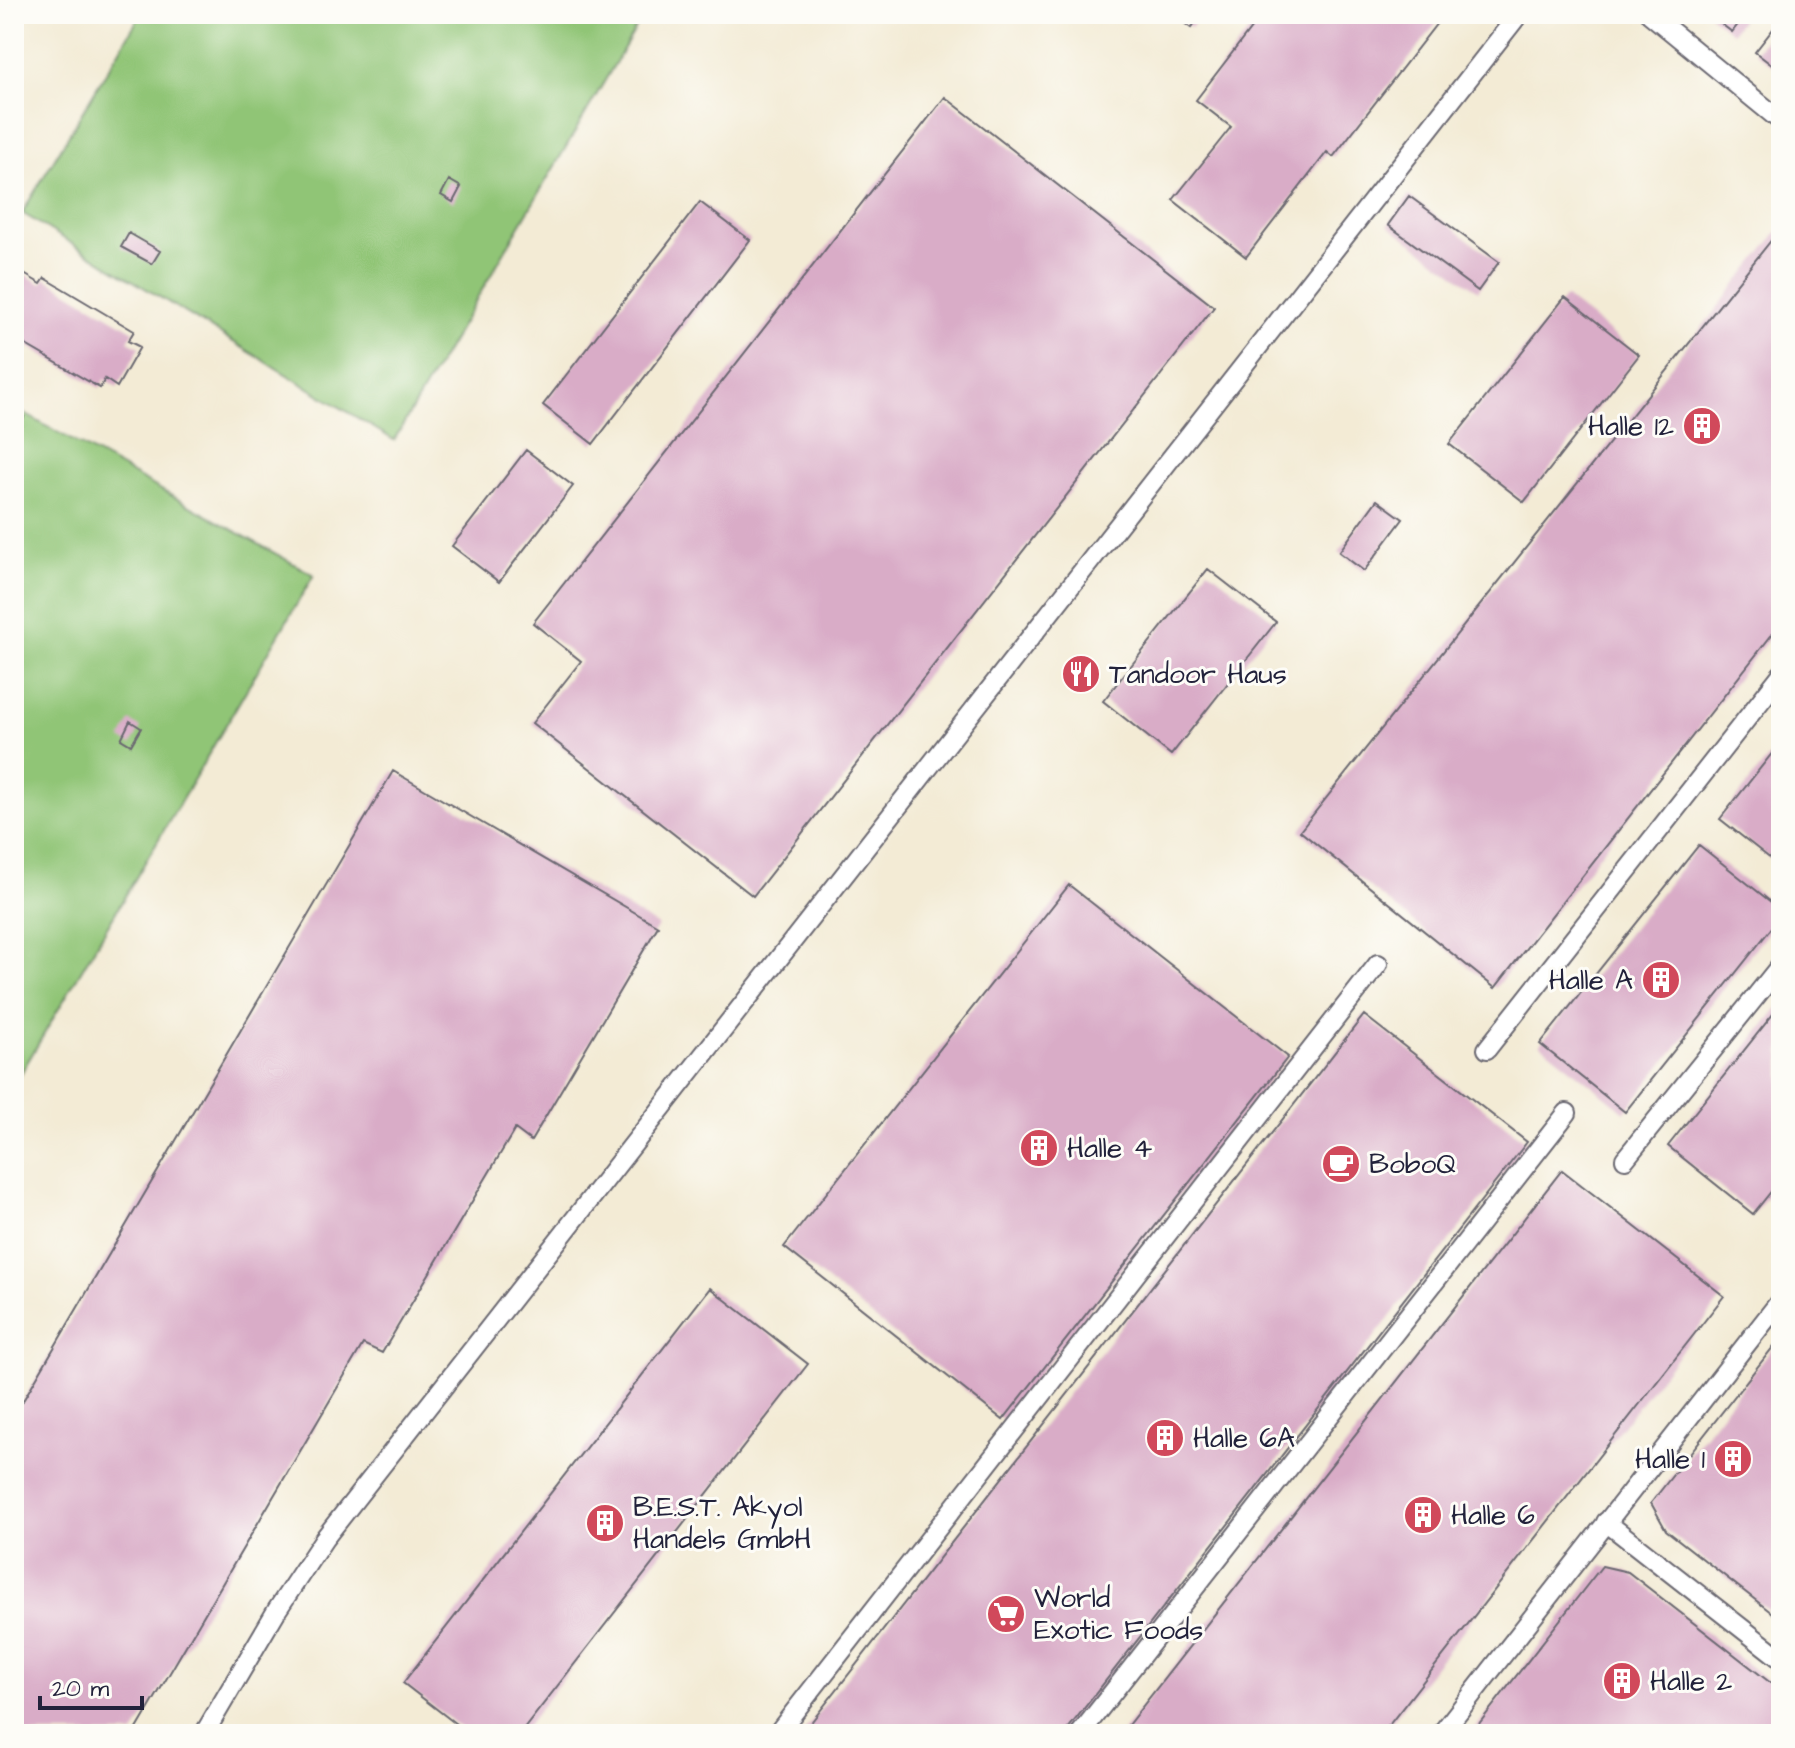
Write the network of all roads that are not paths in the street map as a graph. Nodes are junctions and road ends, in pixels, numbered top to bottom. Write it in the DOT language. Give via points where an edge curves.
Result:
graph roads {
  1 [pos="1519,14"];
  2 [pos="1650,14"];
  3 [pos="1781,121"];
  4 [pos="1781,675"];
  5 [pos="1378,964"];
  6 [pos="1781,965"];
  7 [pos="1487,1049"];
  8 [pos="1567,1113"];
  9 [pos="1625,1159"];
  10 [pos="1781,1300"];
  11 [pos="1606,1522"];
  12 [pos="1781,1659"];
  13 [pos="204,1734"];
  14 [pos="777,1734"];
  15 [pos="1080,1734"];
  16 [pos="1441,1734"];
  1 -- 13 [label="lane" via="324,1539"];
  2 -- 3 [label="lane"];
  4 -- 7 [label="lane"];
  5 -- 14 [label="lane"];
  6 -- 9 [label="lane"];
  8 -- 15 [label="lane"];
  10 -- 11 [label="lane"];
  11 -- 12 [label="lane"];
  11 -- 16 [label="lane"];
}
